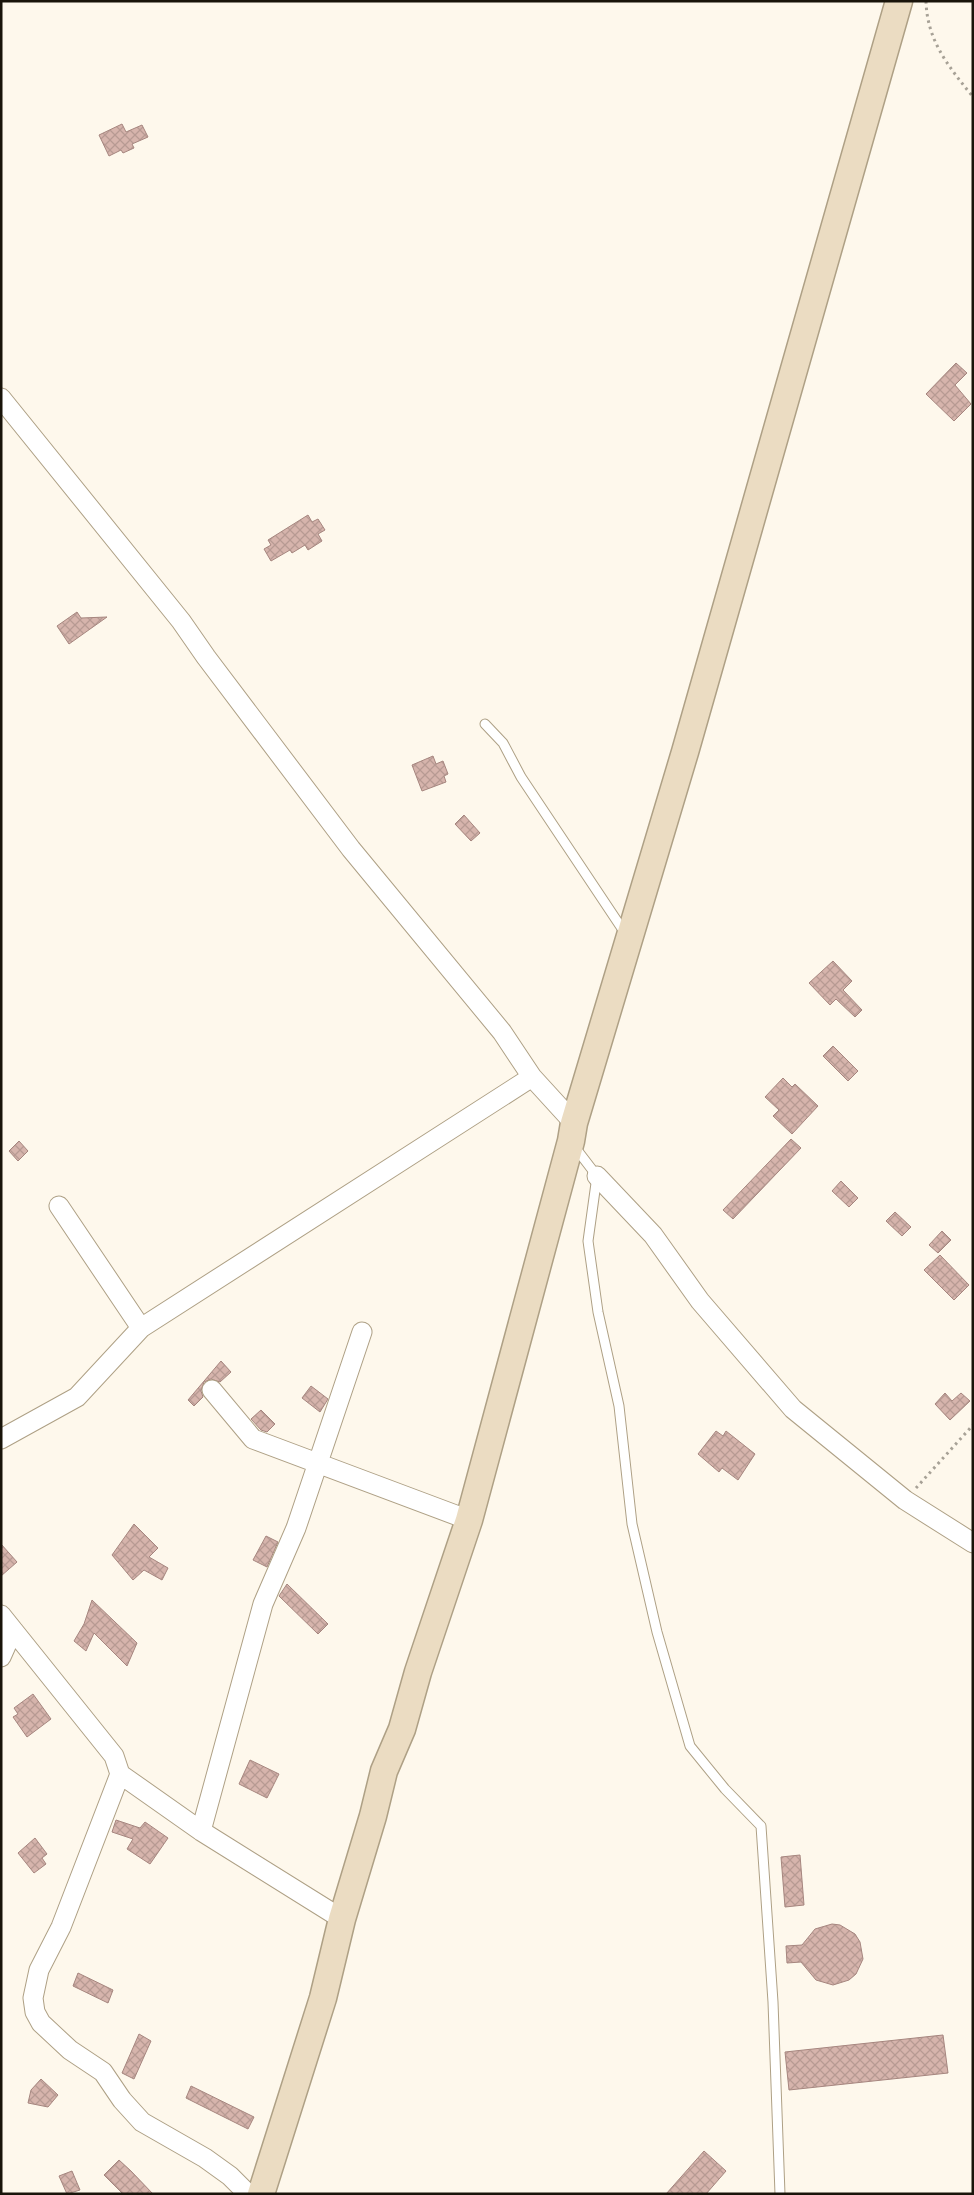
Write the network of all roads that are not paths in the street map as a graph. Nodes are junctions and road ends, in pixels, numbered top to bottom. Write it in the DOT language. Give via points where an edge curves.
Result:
graph roads {
  1 [pos="899,1"];
  2 [pos="1,398"];
  3 [pos="485,724"];
  4 [pos="629,940"];
  5 [pos="532,1077"];
  6 [pos="572,1132"];
  7 [pos="597,1176"];
  8 [pos="59,1206"];
  9 [pos="141,1328"];
  10 [pos="362,1332"];
  11 [pos="212,1390"];
  12 [pos="1,1439"];
  13 [pos="319,1464"];
  14 [pos="469,1520"];
  15 [pos="973,1544"];
  16 [pos="1,1615"];
  17 [pos="13,1630"];
  18 [pos="1,1657"];
  19 [pos="120,1774"];
  20 [pos="201,1831"];
  21 [pos="342,1919"];
  22 [pos="248,2194"];
  23 [pos="261,2194"];
  24 [pos="780,2194"];
  1 -- 4 [label="main road"];
  2 -- 5 [label="street" via="181,621 351,849 502,1032"];
  3 -- 4 [label="lane" via="503,742 521,777"];
  4 -- 6 [label="main road"];
  5 -- 6 [label="street"];
  5 -- 9 [label="street"];
  6 -- 7 [label="lane"];
  6 -- 14 [label="main road"];
  7 -- 15 [label="street" via="653,1236 700,1301 793,1409 905,1500"];
  7 -- 24 [label="lane" via="588,1241 598,1312 619,1406 632,1524 657,1632 690,1746 725,1790 761,1826 773,2002"];
  8 -- 9 [label="street"];
  9 -- 12 [label="street" via="77,1397"];
  10 -- 13 [label="street"];
  11 -- 13 [label="street" via="253,1439"];
  13 -- 14 [label="street"];
  13 -- 20 [label="street" via="263,1604"];
  14 -- 21 [label="main road" via="402,1728 384,1771"];
  16 -- 17 [label="street"];
  17 -- 18 [label="street"];
  17 -- 19 [label="street" via="114,1756"];
  19 -- 20 [label="street"];
  19 -- 22 [label="street" via="61,1927 39,1970 33,1998 35,2012 41,2023 70,2050 103,2072 142,2122 205,2158"];
  20 -- 21 [label="street"];
  21 -- 23 [label="main road" via="323,1998"];
}
